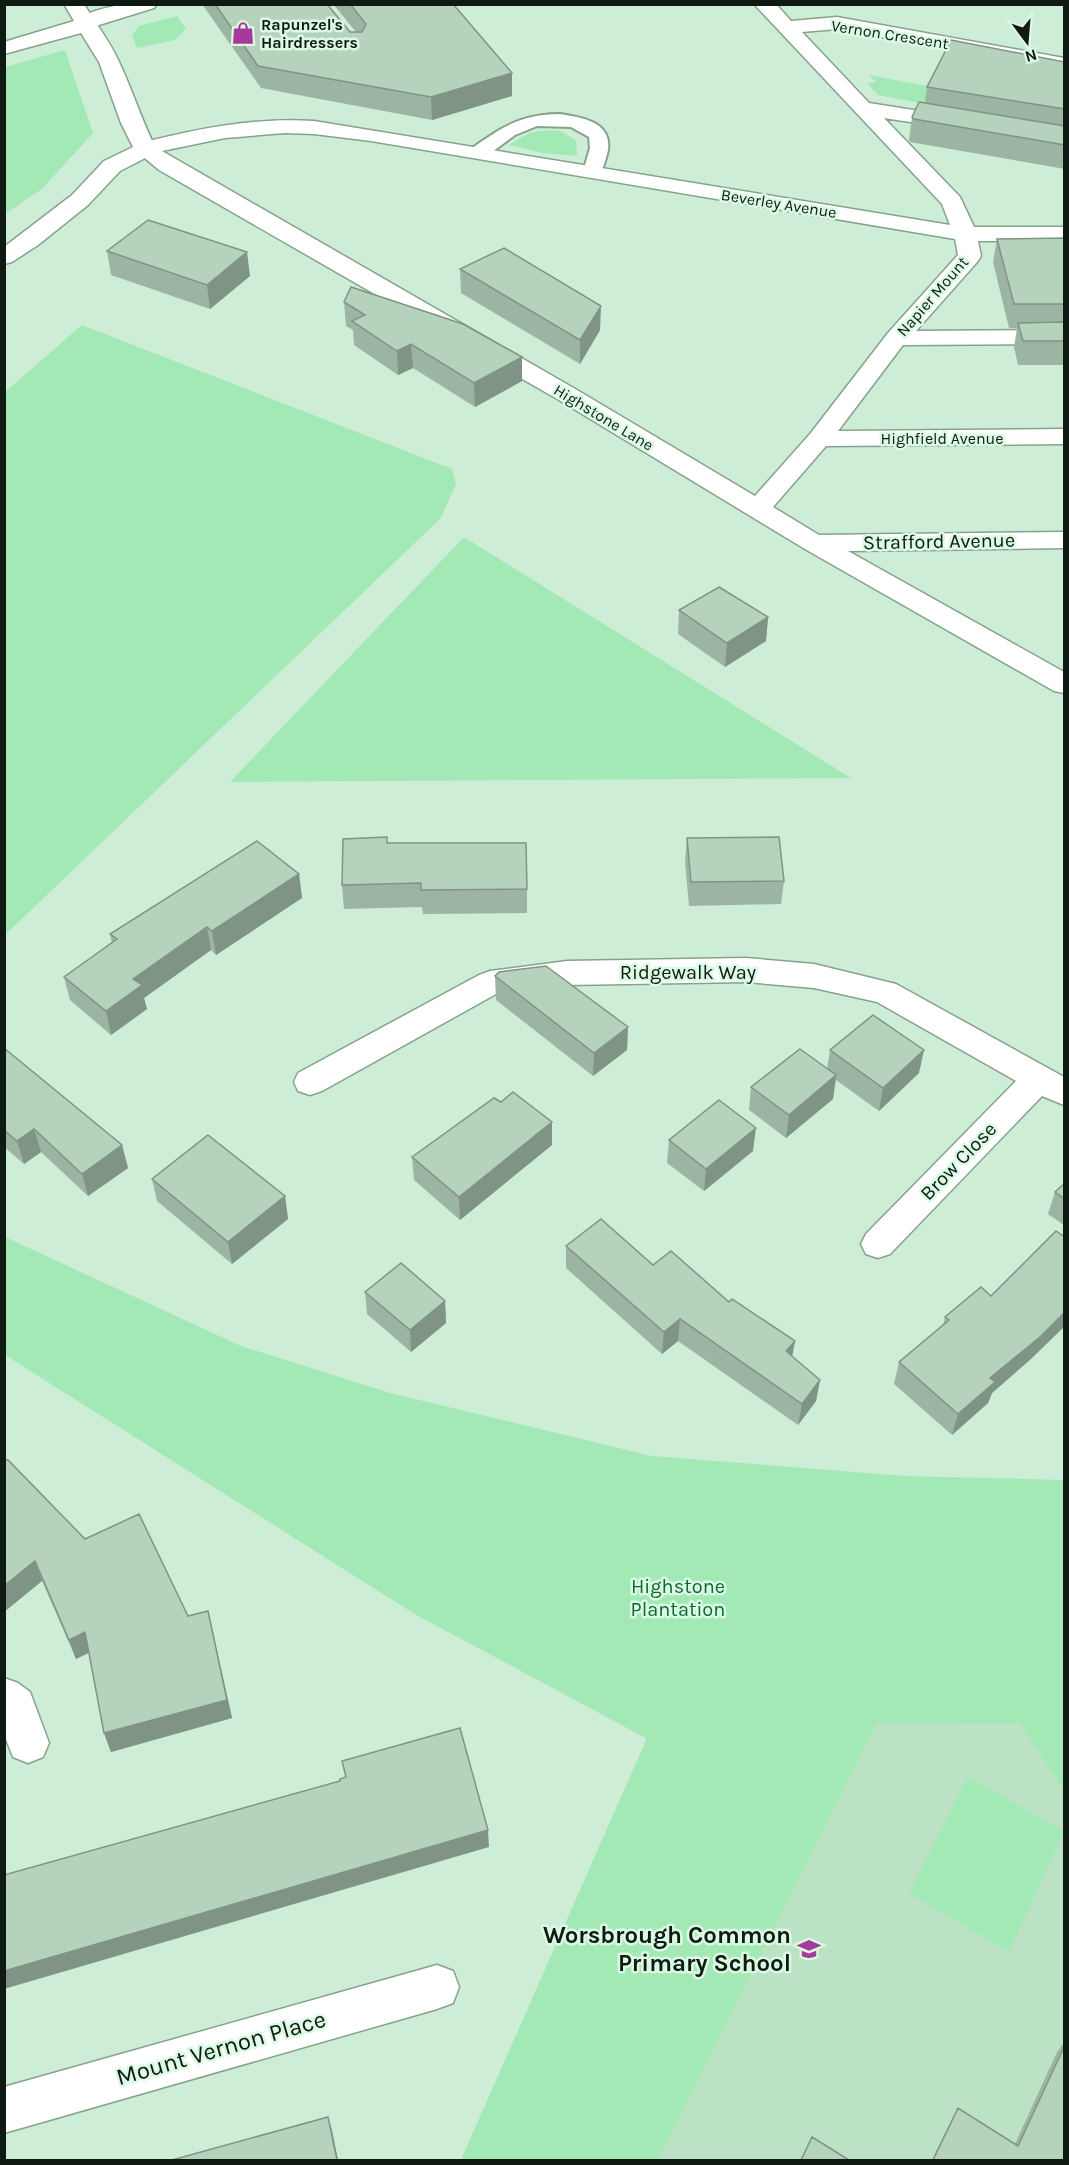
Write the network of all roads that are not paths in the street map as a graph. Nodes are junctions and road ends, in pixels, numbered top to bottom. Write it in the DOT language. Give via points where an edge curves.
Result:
graph roads {
  1 [pos="74,4"];
  2 [pos="147,4"];
  3 [pos="764,4"];
  4 [pos="86,23"];
  5 [pos="786,27"];
  6 [pos="4,48"];
  7 [pos="1065,64"];
  8 [pos="864,108"];
  9 [pos="980,127"];
  10 [pos="145,149"];
  11 [pos="478,153"];
  12 [pos="592,172"];
  13 [pos="965,234"];
  14 [pos="1065,234"];
  15 [pos="4,257"];
  16 [pos="1065,337"];
  17 [pos="896,338"];
  18 [pos="1065,438"];
  19 [pos="819,439"];
  20 [pos="758,509"];
  21 [pos="1065,540"];
  22 [pos="814,543"];
  23 [pos="1065,684"];
  24 [pos="310,1082"];
  25 [pos="1052,1085"];
  26 [pos="878,1244"];
  27 [pos="4,1697"];
  28 [pos="28,1743"];
  29 [pos="437,1987"];
  30 [pos="4,2110"];
  1 -- 4 [label="street"];
  2 -- 4 [label="street"];
  3 -- 5 [label="street, Napier Mount"];
  4 -- 6 [label="street"];
  4 -- 10 [label="street" via="109,62"];
  5 -- 7 [label="street, Vernon Crescent" via="837,23"];
  5 -- 8 [label="street, Napier Mount"];
  8 -- 9 [label="street"];
  8 -- 13 [label="street, Napier Mount" via="952,202"];
  10 -- 11 [label="street, Beverley Avenue" via="190,136 233,130 308,127"];
  10 -- 15 [label="street, Beverley Avenue" via="112,166 80,200"];
  10 -- 20 [label="street, Highstone Lane"];
  11 -- 12 [label="street, Beverley Avenue"];
  11 -- 12 [label="lane" via="530,122 559,119 596,131 601,144"];
  12 -- 13 [label="street, Beverley Avenue"];
  13 -- 14 [label="street, Beverley Avenue"];
  13 -- 17 [label="street, Napier Mount" via="970,256"];
  16 -- 17 [label="street"];
  17 -- 19 [label="street, Napier Mount"];
  18 -- 19 [label="street, Highfield Avenue"];
  19 -- 20 [label="street, Napier Mount"];
  20 -- 22 [label="street, Highstone Lane"];
  21 -- 22 [label="street, Strafford Avenue"];
  22 -- 23 [label="street, Highstone Lane"];
  24 -- 25 [label="street, Ridgewalk Way" via="490,983 567,973 746,970 814,976 885,992"];
  25 -- 26 [label="street, Brow Close"];
  27 -- 28 [label="street" via="16,1706"];
  29 -- 30 [label="street, Mount Vernon Place"];
}
